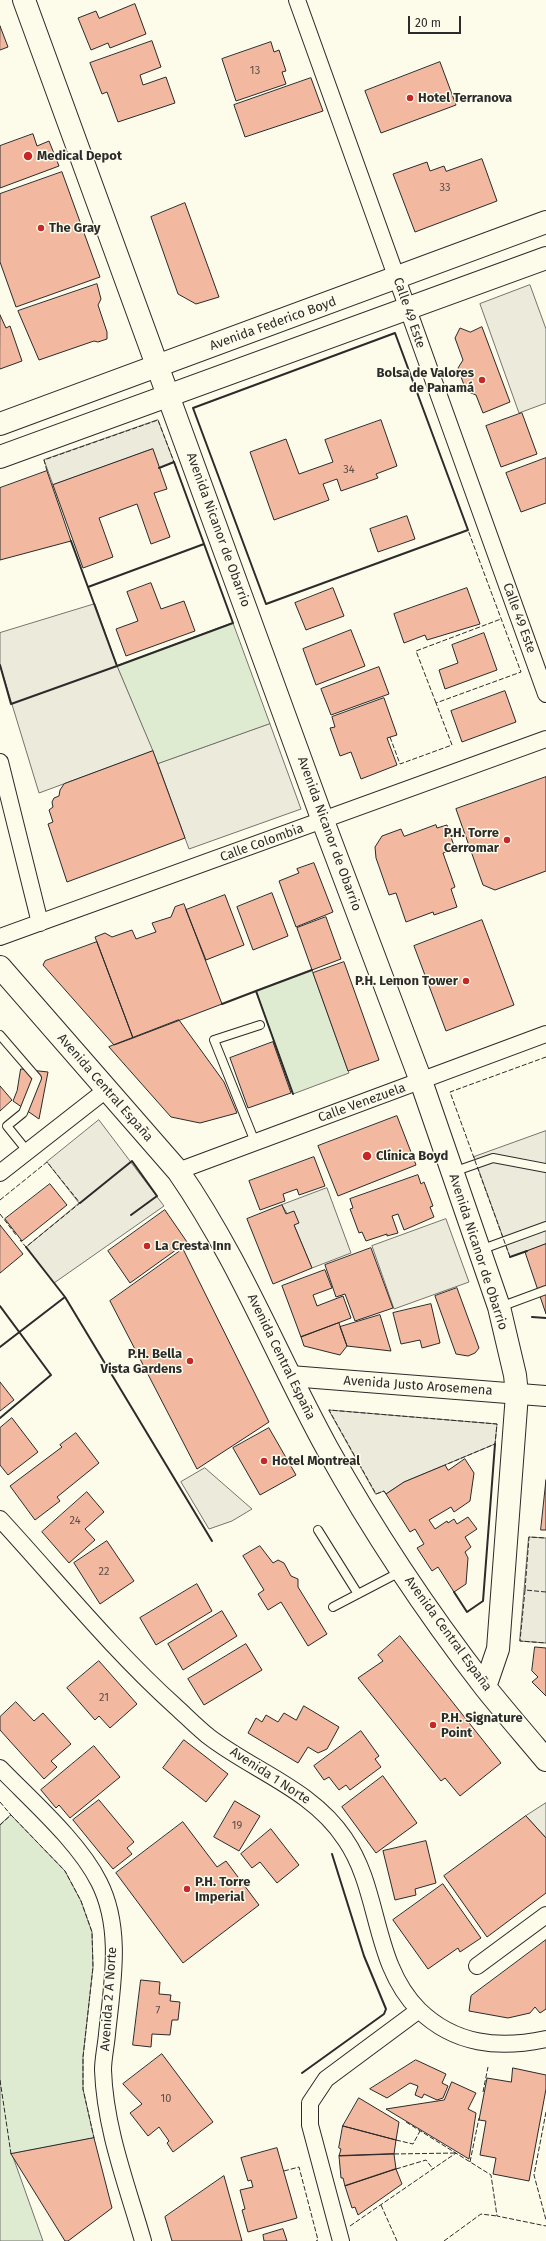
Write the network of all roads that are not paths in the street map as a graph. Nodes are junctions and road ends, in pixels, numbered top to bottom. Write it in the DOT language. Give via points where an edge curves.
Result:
graph roads {
  1 [pos="24,0"];
  2 [pos="297,0"];
  3 [pos="546,222"];
  4 [pos="546,258"];
  5 [pos="397,278"];
  6 [pos="407,309"];
  7 [pos="159,366"];
  8 [pos="169,395"];
  9 [pos="0,424"];
  10 [pos="0,457"];
  11 [pos="546,694"];
  12 [pos="546,739"];
  13 [pos="0,762"];
  14 [pos="323,821"];
  15 [pos="40,923"];
  16 [pos="0,937"];
  17 [pos="5,977"];
  18 [pos="260,1025"];
  19 [pos="546,1034"];
  20 [pos="0,1035"];
  21 [pos="421,1081"];
  22 [pos="106,1090"];
  23 [pos="255,1142"];
  24 [pos="28,1152"];
  25 [pos="546,1168"];
  26 [pos="178,1171"];
  27 [pos="453,1172"];
  28 [pos="0,1173"];
  29 [pos="546,1226"];
  30 [pos="479,1250"];
  31 [pos="546,1290"];
  32 [pos="499,1307"];
  33 [pos="290,1376"];
  34 [pos="517,1394"];
  35 [pos="546,1396"];
  36 [pos="0,1519"];
  37 [pos="318,1530"];
  38 [pos="402,1571"];
  39 [pos="358,1594"];
  40 [pos="333,1607"];
  41 [pos="485,1688"];
  42 [pos="546,1760"];
  43 [pos="0,1768"];
  44 [pos="546,1915"];
  45 [pos="477,1966"];
  46 [pos="419,2010"];
  47 [pos="546,2039"];
  48 [pos="143,2241"];
  49 [pos="341,2241"];
  1 -- 7 [label="main road, Avenida Nicanor de Obarrio"];
  2 -- 5 [label="street, Calle 49 Este"];
  3 -- 5 [label="main road, Avenida Federico Boyd"];
  4 -- 6 [label="main road"];
  5 -- 6 [label="street, Calle 49 Este"];
  5 -- 7 [label="main road, Avenida Federico Boyd"];
  6 -- 8 [label="main road"];
  6 -- 11 [label="street, Calle 49 Este"];
  7 -- 8 [label="main road, Avenida Nicanor de Obarrio"];
  7 -- 9 [label="main road, Avenida Federico Boyd"];
  8 -- 10 [label="main road"];
  8 -- 14 [label="main road, Avenida Nicanor de Obarrio"];
  12 -- 14 [label="street, Calle Colombia"];
  13 -- 15 [label="street"];
  14 -- 15 [label="street, Calle Colombia"];
  14 -- 21 [label="main road, Avenida Nicanor de Obarrio"];
  15 -- 16 [label="street, Calle Colombia"];
  17 -- 22 [label="main road, Avenida Central España"];
  18 -- 23 [label="lane" via="214,1040"];
  19 -- 21 [label="street, Calle Venezuela"];
  20 -- 24 [label="lane" via="38,1078 23,1113 7,1126"];
  21 -- 23 [label="street, Calle Venezuela"];
  21 -- 27 [label="main road, Avenida Nicanor de Obarrio"];
  22 -- 24 [label="street"];
  22 -- 26 [label="main road, Avenida Central España"];
  23 -- 26 [label="street, Calle Venezuela"];
  24 -- 28 [label="street"];
  25 -- 27 [label="lane" via="493,1158"];
  26 -- 33 [label="main road, Avenida Central España" via="212,1221 234,1261"];
  27 -- 30 [label="main road, Avenida Nicanor de Obarrio"];
  29 -- 30 [label="lane"];
  30 -- 32 [label="main road, Avenida Nicanor de Obarrio"];
  31 -- 32 [label="lane"];
  32 -- 34 [label="main road, Avenida Nicanor de Obarrio"];
  33 -- 34 [label="street, Avenida Justo Arosemena"];
  33 -- 38 [label="main road, Avenida Central España" via="332,1456"];
  34 -- 35 [label="street, Avenida Justo Arosemena"];
  34 -- 41 [label="main road, Avenida Nicanor de Obarrio" via="498,1649"];
  36 -- 46 [label="street, Avenida 1 Norte" via="149,1682 208,1736 298,1792 317,1807 345,1838 361,1870 388,1963 399,1984"];
  37 -- 39 [label="lane"];
  38 -- 39 [label="lane"];
  38 -- 41 [label="main road, Avenida Central España"];
  39 -- 40 [label="lane"];
  41 -- 42 [label="main road, Avenida Central España"];
  43 -- 48 [label="street, Avenida 2 A Norte" via="90,1866 100,1883 107,1904 114,1937 113,1976 103,2069 106,2099 110,2130"];
  44 -- 45 [label="street"];
  46 -- 47 [label="street, Avenida 1 Norte" via="458,2036 481,2043 510,2045"];
  46 -- 49 [label="street" via="326,2079 310,2103 310,2125"];
}
